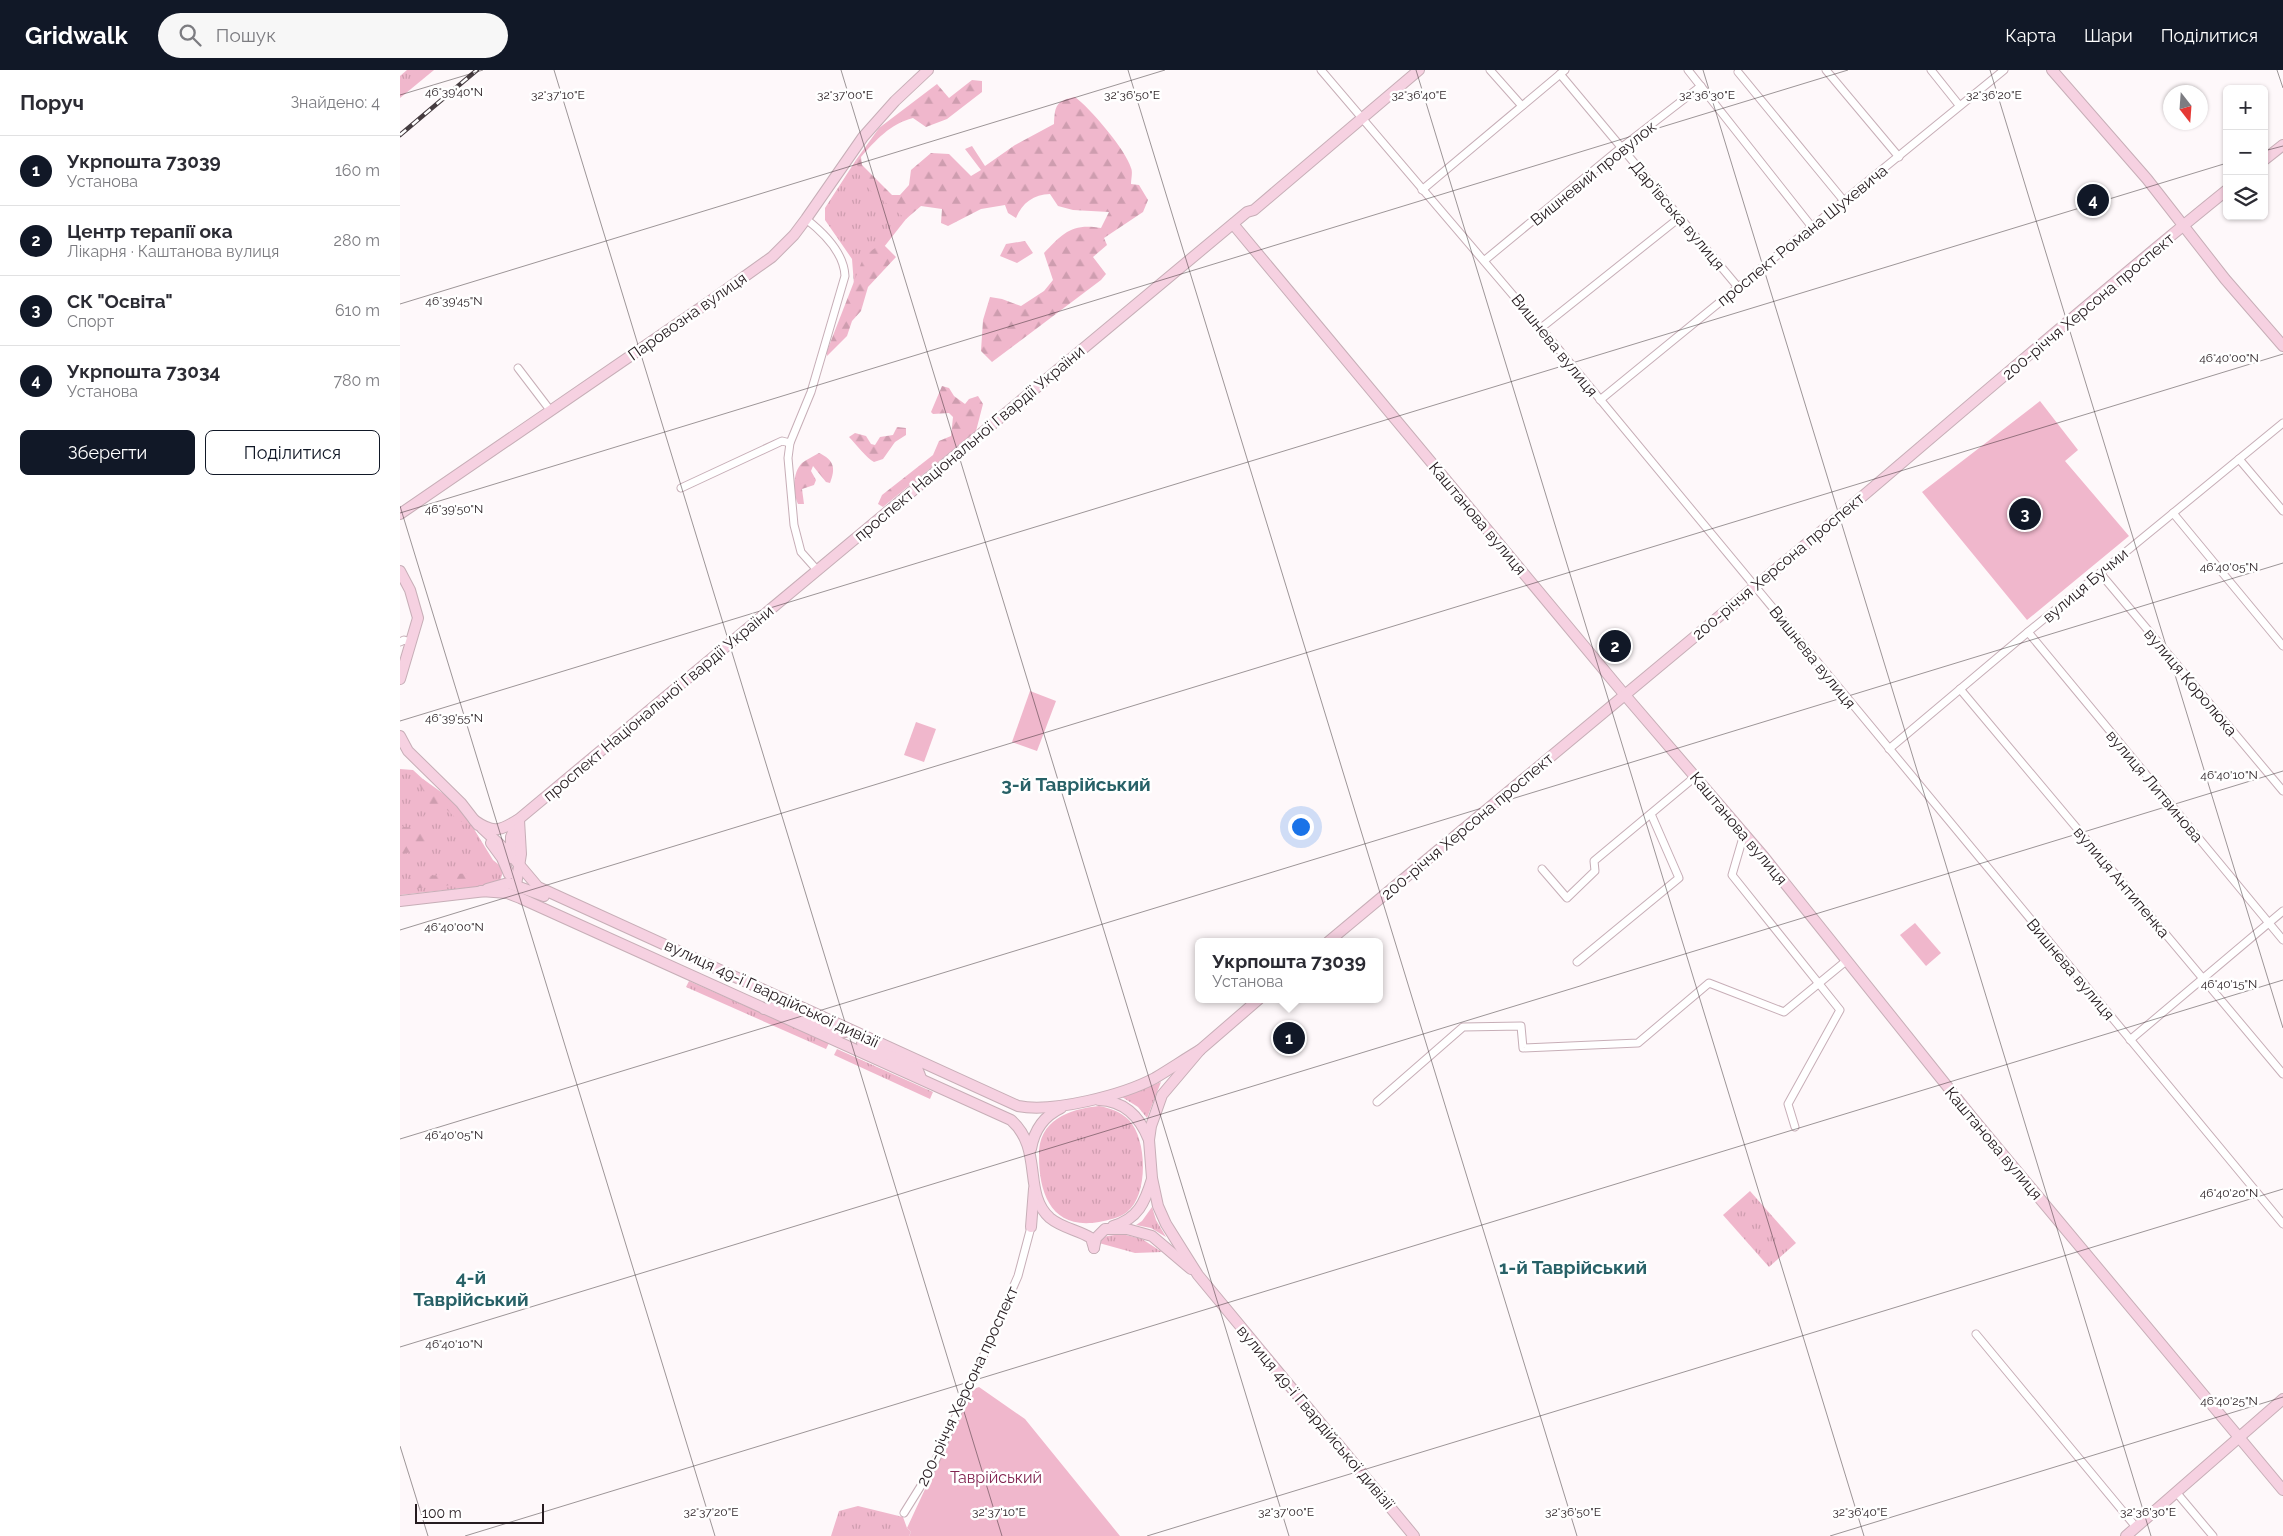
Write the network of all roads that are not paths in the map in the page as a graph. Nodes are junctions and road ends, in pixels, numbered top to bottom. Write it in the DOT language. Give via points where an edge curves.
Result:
graph roads {
  1 [pos="928,70"];
  2 [pos="1321,70"];
  3 [pos="1419,70"];
  4 [pos="1490,70"];
  5 [pos="1688,70"];
  6 [pos="1826,70"];
  7 [pos="1931,70"];
  8 [pos="2004,70"];
  9 [pos="2052,70"];
  10 [pos="1563,72"];
  11 [pos="1738,72"];
  12 [pos="1701,86"];
  13 [pos="1960,105"];
  14 [pos="1522,106"];
  15 [pos="1362,118"];
  16 [pos="2283,145"];
  17 [pos="1622,147"];
  18 [pos="1899,157"];
  19 [pos="2268,157"];
  20 [pos="1422,190"];
  21 [pos="2223,193"];
  22 [pos="1844,201"];
  23 [pos="1679,218"];
  24 [pos="806,219"];
  25 [pos="1233,224"];
  26 [pos="1812,226"];
  27 [pos="2183,226"];
  28 [pos="1485,260"];
  29 [pos="1738,287"];
  30 [pos="1541,328"];
  31 [pos="2283,346"];
  32 [pos="518,368"];
  33 [pos="1600,400"];
  34 [pos="550,410"];
  35 [pos="2283,423"];
  36 [pos="790,444"];
  37 [pos="2239,459"];
  38 [pos="681,488"];
  39 [pos="2283,511"];
  40 [pos="2173,513"];
  41 [pos="400,514"];
  42 [pos="817,570"];
  43 [pos="400,571"];
  44 [pos="2100,573"];
  45 [pos="1756,586"];
  46 [pos="2028,632"];
  47 [pos="405,642"];
  48 [pos="2283,646"];
  49 [pos="400,680"];
  50 [pos="1960,689"];
  51 [pos="1624,694"];
  52 [pos="400,736"];
  53 [pos="1890,749"];
  54 [pos="1696,776"];
  55 [pos="2283,790"];
  56 [pos="1651,814"];
  57 [pos="519,819"];
  58 [pos="474,820"];
  59 [pos="1744,834"];
  60 [pos="516,855"];
  61 [pos="1542,869"];
  62 [pos="529,876"];
  63 [pos="513,879"];
  64 [pos="481,891"];
  65 [pos="520,898"];
  66 [pos="400,901"];
  67 [pos="2283,911"];
  68 [pos="609,919"];
  69 [pos="2269,922"];
  70 [pos="1333,938"];
  71 [pos="2283,940"];
  72 [pos="1846,960"];
  73 [pos="1577,962"];
  74 [pos="2203,978"];
  75 [pos="1819,983"];
  76 [pos="1254,1003"];
  77 [pos="763,1009"];
  78 [pos="852,1030"];
  79 [pos="2130,1040"];
  80 [pos="1200,1050"];
  81 [pos="2283,1074"];
  82 [pos="921,1078"];
  83 [pos="1088,1100"];
  84 [pos="1377,1102"];
  85 [pos="1068,1104"];
  86 [pos="1795,1127"];
  87 [pos="1149,1140"];
  88 [pos="1031,1152"];
  89 [pos="1152,1178"];
  90 [pos="1035,1185"];
  91 [pos="1050,1217"];
  92 [pos="2283,1224"];
  93 [pos="1030,1227"];
  94 [pos="1105,1229"];
  95 [pos="1079,1231"];
  96 [pos="1198,1275"];
  97 [pos="1976,1334"];
  98 [pos="2283,1399"];
  99 [pos="2239,1437"];
  100 [pos="2283,1490"];
  101 [pos="2176,1492"];
  102 [pos="904,1512"];
  103 [pos="2136,1527"];
  104 [pos="1414,1536"];
  105 [pos="2126,1536"];
  106 [pos="2213,1536"];
  1 -- 24 [label="street, Паровозна вулиця" via="862,137"];
  2 -- 15 [label="street, Вишнева вулиця"];
  3 -- 15 [label="street, проспект Національної Гвардії України"];
  4 -- 14 [label="street"];
  5 -- 12 [label="street"];
  6 -- 18 [label="street"];
  7 -- 13 [label="street"];
  8 -- 13 [label="street, проспект Романа Шухевича"];
  9 -- 27 [label="street" via="2147,179"];
  10 -- 14 [label="street"];
  10 -- 17 [label="street, Дар'ївська вулиця"];
  11 -- 22 [label="street"];
  12 -- 17 [label="street, Вишневий провулок"];
  12 -- 26 [label="street"];
  13 -- 18 [label="street, проспект Романа Шухевича"];
  14 -- 20 [label="street"];
  15 -- 20 [label="street, Вишнева вулиця"];
  15 -- 25 [label="street, проспект Національної Гвардії України" via="1254,210"];
  16 -- 19 [label="street"];
  17 -- 23 [label="street, Дар'ївська вулиця"];
  17 -- 28 [label="street, Вишневий провулок"];
  18 -- 22 [label="street, проспект Романа Шухевича"];
  20 -- 28 [label="street, Вишнева вулиця"];
  21 -- 27 [label="street, 200-річчя Херсона проспект"];
  22 -- 26 [label="street, проспект Романа Шухевича"];
  23 -- 29 [label="street, Дар'ївська вулиця"];
  23 -- 30 [label="street"];
  24 -- 34 [label="street, Паровозна вулиця" via="772,256"];
  24 -- 36 [label="street" via="818,228 840,256 845,276 811,392"];
  25 -- 42 [label="street, проспект Національної Гвардії України"];
  25 -- 51 [label="street, Каштанова вулиця"];
  26 -- 29 [label="street, проспект Романа Шухевича"];
  27 -- 31 [label="street"];
  27 -- 45 [label="street, 200-річчя Херсона проспект"];
  28 -- 30 [label="street, Вишнева вулиця"];
  29 -- 33 [label="street, проспект Романа Шухевича"];
  30 -- 33 [label="street, Вишнева вулиця"];
  32 -- 34 [label="street"];
  33 -- 45 [label="street, Вишнева вулиця"];
  34 -- 41 [label="street, Паровозна вулиця"];
  35 -- 37 [label="street, вулиця Бучми"];
  36 -- 38 [label="street" via="782,441"];
  36 -- 42 [label="street" via="788,470 794,526 801,552"];
  37 -- 39 [label="street"];
  37 -- 40 [label="street, вулиця Бучми"];
  40 -- 44 [label="street, вулиця Бучми"];
  40 -- 48 [label="street"];
  42 -- 57 [label="street, проспект Національної Гвардії України"];
  43 -- 47 [label="street" via="417,610 416,625"];
  44 -- 46 [label="street, вулиця Бучми"];
  44 -- 55 [label="street, вулиця Королюка"];
  45 -- 51 [label="street, 200-річчя Херсона проспект"];
  45 -- 53 [label="street, Вишнева вулиця"];
  46 -- 50 [label="street, вулиця Бучми"];
  46 -- 69 [label="street, вулиця Литвинова"];
  47 -- 49 [label="street"];
  50 -- 53 [label="street, вулиця Бучми"];
  50 -- 74 [label="street, вулиця Антипенка"];
  51 -- 54 [label="street, Каштанова вулиця"];
  51 -- 70 [label="street, 200-річчя Херсона проспект"];
  52 -- 58 [label="street" via="408,751"];
  53 -- 79 [label="street, Вишнева вулиця"];
  54 -- 56 [label="street"];
  54 -- 59 [label="street, Каштанова вулиця"];
  56 -- 61 [label="street" via="1594,860 1595,871 1567,898"];
  56 -- 73 [label="street" via="1679,878"];
  57 -- 58 [label="street" via="506,828 494,830 484,828"];
  57 -- 60 [label="street" via="510,837"];
  58 -- 60 [label="street"];
  58 -- 63 [label="street"];
  59 -- 72 [label="street, Каштанова вулиця"];
  59 -- 75 [label="street" via="1732,875"];
  60 -- 62 [label="street"];
  60 -- 63 [label="street"];
  62 -- 63 [label="street, вулиця 49-ї Гвардійської дивізії"];
  62 -- 68 [label="street, вулиця 49-ї Гвардійської дивізії" via="538,887"];
  63 -- 64 [label="street"];
  63 -- 65 [label="street"];
  63 -- 68 [label="street" via="594,918"];
  64 -- 65 [label="street" via="507,893"];
  64 -- 66 [label="street"];
  65 -- 77 [label="street, вулиця 49-ї Гвардійської дивізії"];
  67 -- 69 [label="street"];
  68 -- 78 [label="street, вулиця 49-ї Гвардійської дивізії"];
  69 -- 71 [label="street, вулиця Литвинова"];
  69 -- 74 [label="street"];
  72 -- 75 [label="street"];
  72 -- 99 [label="street, Каштанова вулиця" via="1971,1116"];
  74 -- 79 [label="street"];
  74 -- 81 [label="street, вулиця Антипенка"];
  75 -- 84 [label="street" via="1784,1012 1709,983 1638,1043 1523,1048 1521,1026 1463,1027"];
  75 -- 86 [label="street" via="1840,1010 1788,1104"];
  76 -- 80 [label="street"];
  77 -- 78 [label="street" via="782,1007 838,1032"];
  77 -- 82 [label="street, вулиця 49-ї Гвардійської дивізії"];
  78 -- 82 [label="street" via="857,1040 917,1068"];
  78 -- 85 [label="street, вулиця 49-ї Гвардійської дивізії" via="1018,1106 1045,1108"];
  79 -- 92 [label="street, Вишнева вулиця"];
  80 -- 83 [label="street" via="1154,1078 1129,1089"];
  80 -- 87 [label="street" via="1162,1095"];
  82 -- 88 [label="street, вулиця 49-ї Гвардійської дивізії" via="1011,1120 1024,1133"];
  83 -- 85 [label="street"];
  83 -- 87 [label="street" via="1122,1106 1134,1114"];
  85 -- 88 [label="street" via="1052,1112 1041,1124"];
  87 -- 89 [label="street"];
  88 -- 90 [label="street"];
  89 -- 94 [label="street" via="1145,1201 1136,1214 1124,1223"];
  89 -- 96 [label="street" via="1166,1224"];
  90 -- 91 [label="street" via="1041,1207"];
  90 -- 93 [label="street"];
  91 -- 93 [label="street" via="1037,1216"];
  91 -- 95 [label="street"];
  93 -- 102 [label="street, 200-річчя Херсона проспект" via="1018,1276 976,1373 932,1468"];
  94 -- 95 [label="street"];
  94 -- 95 [label="street" via="1096,1238 1094,1248 1091,1238"];
  94 -- 96 [label="street" via="1127,1229 1152,1236"];
  96 -- 104 [label="street, вулиця 49-ї Гвардійської дивізії"];
  97 -- 103 [label="street"];
  98 -- 99 [label="street"];
  99 -- 100 [label="street, Каштанова вулиця"];
  99 -- 101 [label="street"];
  101 -- 103 [label="street"];
  101 -- 106 [label="street"];
  103 -- 105 [label="street"];
}
